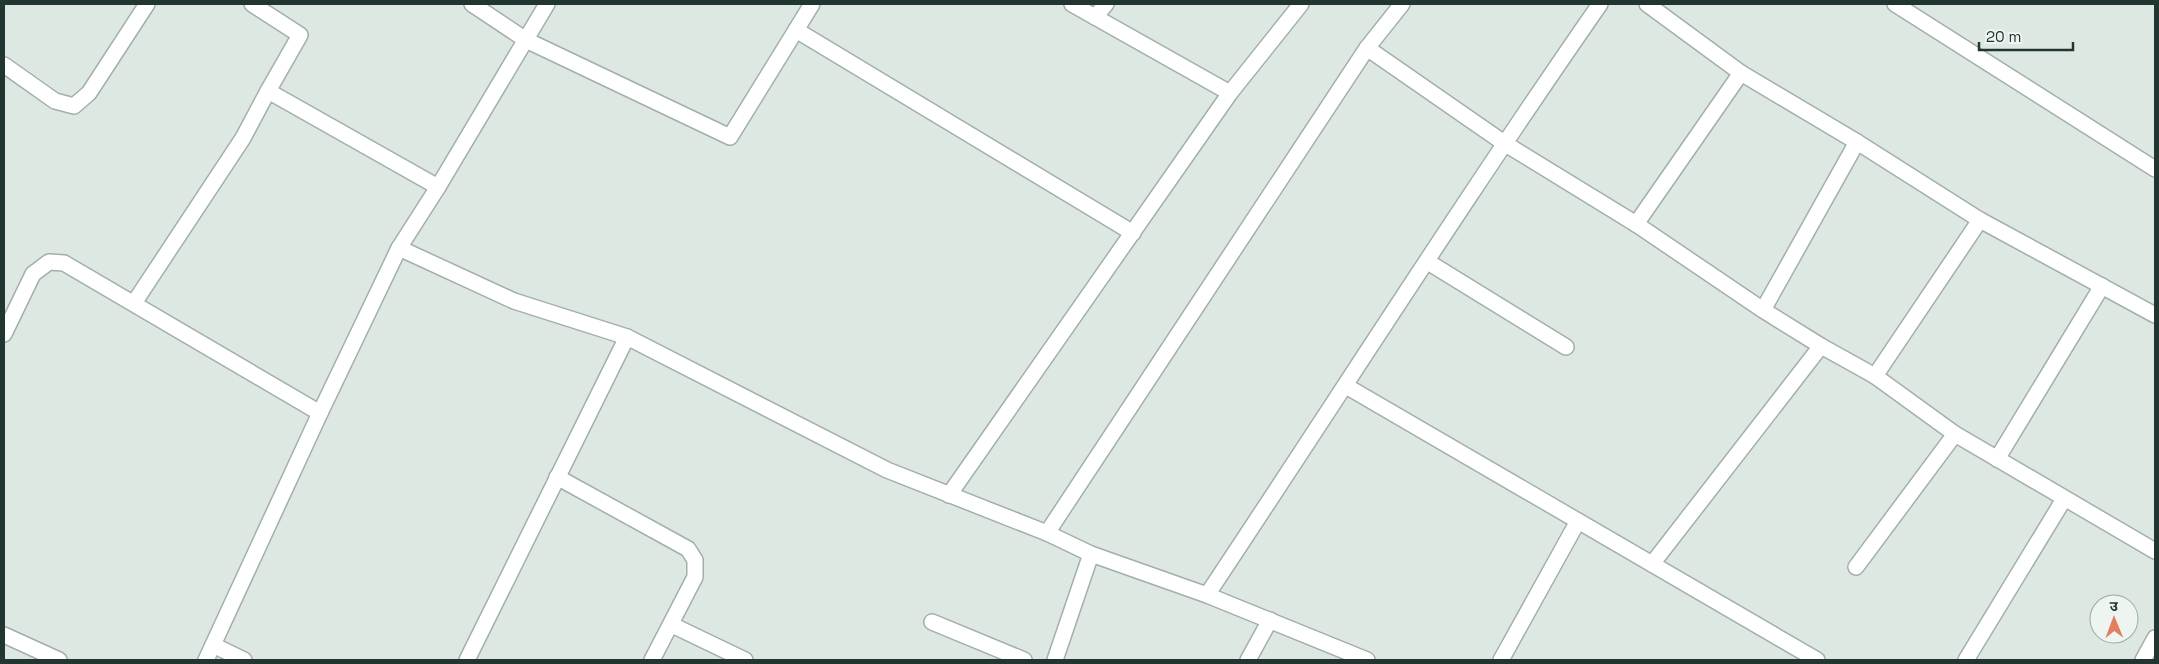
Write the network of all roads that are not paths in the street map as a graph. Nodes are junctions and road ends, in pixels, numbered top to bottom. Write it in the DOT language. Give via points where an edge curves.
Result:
graph roads {
  1 [pos="147,4"];
  2 [pos="252,4"];
  3 [pos="472,4"];
  4 [pos="547,4"];
  5 [pos="812,4"];
  6 [pos="1072,4"];
  7 [pos="1106,4"];
  8 [pos="1301,4"];
  9 [pos="1402,4"];
  10 [pos="1600,4"];
  11 [pos="1647,4"];
  12 [pos="1895,4"];
  13 [pos="1094,17"];
  14 [pos="796,30"];
  15 [pos="526,40"];
  16 [pos="1367,48"];
  17 [pos="4,65"];
  18 [pos="1741,73"];
  19 [pos="268,91"];
  20 [pos="1230,93"];
  21 [pos="1857,142"];
  22 [pos="1504,143"];
  23 [pos="2155,170"];
  24 [pos="438,187"];
  25 [pos="1980,220"];
  26 [pos="1636,224"];
  27 [pos="1133,233"];
  28 [pos="399,248"];
  29 [pos="1428,262"];
  30 [pos="2102,286"];
  31 [pos="134,303"];
  32 [pos="1763,310"];
  33 [pos="2155,315"];
  34 [pos="4,334"];
  35 [pos="627,338"];
  36 [pos="1821,346"];
  37 [pos="1566,347"];
  38 [pos="1875,376"];
  39 [pos="1346,386"];
  40 [pos="320,413"];
  41 [pos="1955,434"];
  42 [pos="1997,459"];
  43 [pos="557,477"];
  44 [pos="949,495"];
  45 [pos="2064,499"];
  46 [pos="1578,521"];
  47 [pos="1047,533"];
  48 [pos="2155,551"];
  49 [pos="1092,554"];
  50 [pos="1652,564"];
  51 [pos="1856,567"];
  52 [pos="1207,595"];
  53 [pos="1270,620"];
  54 [pos="932,622"];
  55 [pos="672,625"];
  56 [pos="4,635"];
  57 [pos="2155,638"];
  58 [pos="214,645"];
  59 [pos="59,660"];
  60 [pos="206,660"];
  61 [pos="244,660"];
  62 [pos="467,660"];
  63 [pos="652,660"];
  64 [pos="745,660"];
  65 [pos="1024,660"];
  66 [pos="1056,660"];
  67 [pos="1248,660"];
  68 [pos="1367,660"];
  69 [pos="1501,660"];
  70 [pos="1817,660"];
  71 [pos="1966,660"];
  72 [pos="2143,660"];
  1 -- 17 [label="street" via="89,92 74,106 54,101"];
  2 -- 19 [label="street" via="300,35"];
  3 -- 15 [label="street"];
  4 -- 15 [label="street"];
  5 -- 14 [label="street"];
  6 -- 13 [label="street"];
  7 -- 13 [label="street"];
  8 -- 20 [label="street"];
  9 -- 16 [label="street"];
  10 -- 22 [label="street"];
  11 -- 18 [label="street"];
  12 -- 23 [label="street"];
  13 -- 20 [label="street"];
  14 -- 15 [label="street" via="730,137"];
  14 -- 27 [label="street"];
  15 -- 24 [label="street"];
  16 -- 22 [label="street"];
  16 -- 47 [label="street"];
  18 -- 21 [label="street"];
  18 -- 26 [label="street"];
  19 -- 24 [label="street"];
  19 -- 31 [label="street" via="243,138"];
  20 -- 27 [label="street"];
  21 -- 25 [label="street"];
  21 -- 32 [label="street"];
  22 -- 26 [label="street"];
  22 -- 29 [label="street"];
  24 -- 28 [label="street"];
  25 -- 30 [label="street"];
  25 -- 38 [label="street"];
  26 -- 32 [label="street"];
  27 -- 44 [label="street"];
  28 -- 35 [label="street" via="514,301"];
  28 -- 40 [label="street"];
  29 -- 37 [label="street"];
  29 -- 39 [label="street"];
  30 -- 33 [label="street"];
  30 -- 42 [label="street"];
  31 -- 34 [label="street" via="64,263 49,262 33,274"];
  31 -- 40 [label="street"];
  32 -- 36 [label="street"];
  35 -- 43 [label="street"];
  35 -- 44 [label="street" via="887,470"];
  36 -- 38 [label="street"];
  36 -- 50 [label="street"];
  38 -- 41 [label="street"];
  39 -- 46 [label="street"];
  39 -- 52 [label="street"];
  40 -- 58 [label="street"];
  41 -- 42 [label="street"];
  41 -- 51 [label="street"];
  42 -- 45 [label="street"];
  43 -- 55 [label="street" via="688,549 695,560 695,576"];
  43 -- 62 [label="street"];
  44 -- 47 [label="street"];
  45 -- 48 [label="street"];
  45 -- 71 [label="street"];
  46 -- 50 [label="street"];
  46 -- 69 [label="street"];
  47 -- 49 [label="street"];
  49 -- 52 [label="street"];
  49 -- 66 [label="street"];
  50 -- 70 [label="street"];
  52 -- 53 [label="street"];
  53 -- 67 [label="street"];
  53 -- 68 [label="street"];
  54 -- 65 [label="street"];
  55 -- 63 [label="street"];
  55 -- 64 [label="street"];
  56 -- 59 [label="street"];
  57 -- 72 [label="street"];
  58 -- 60 [label="street"];
  58 -- 61 [label="street"];
}
